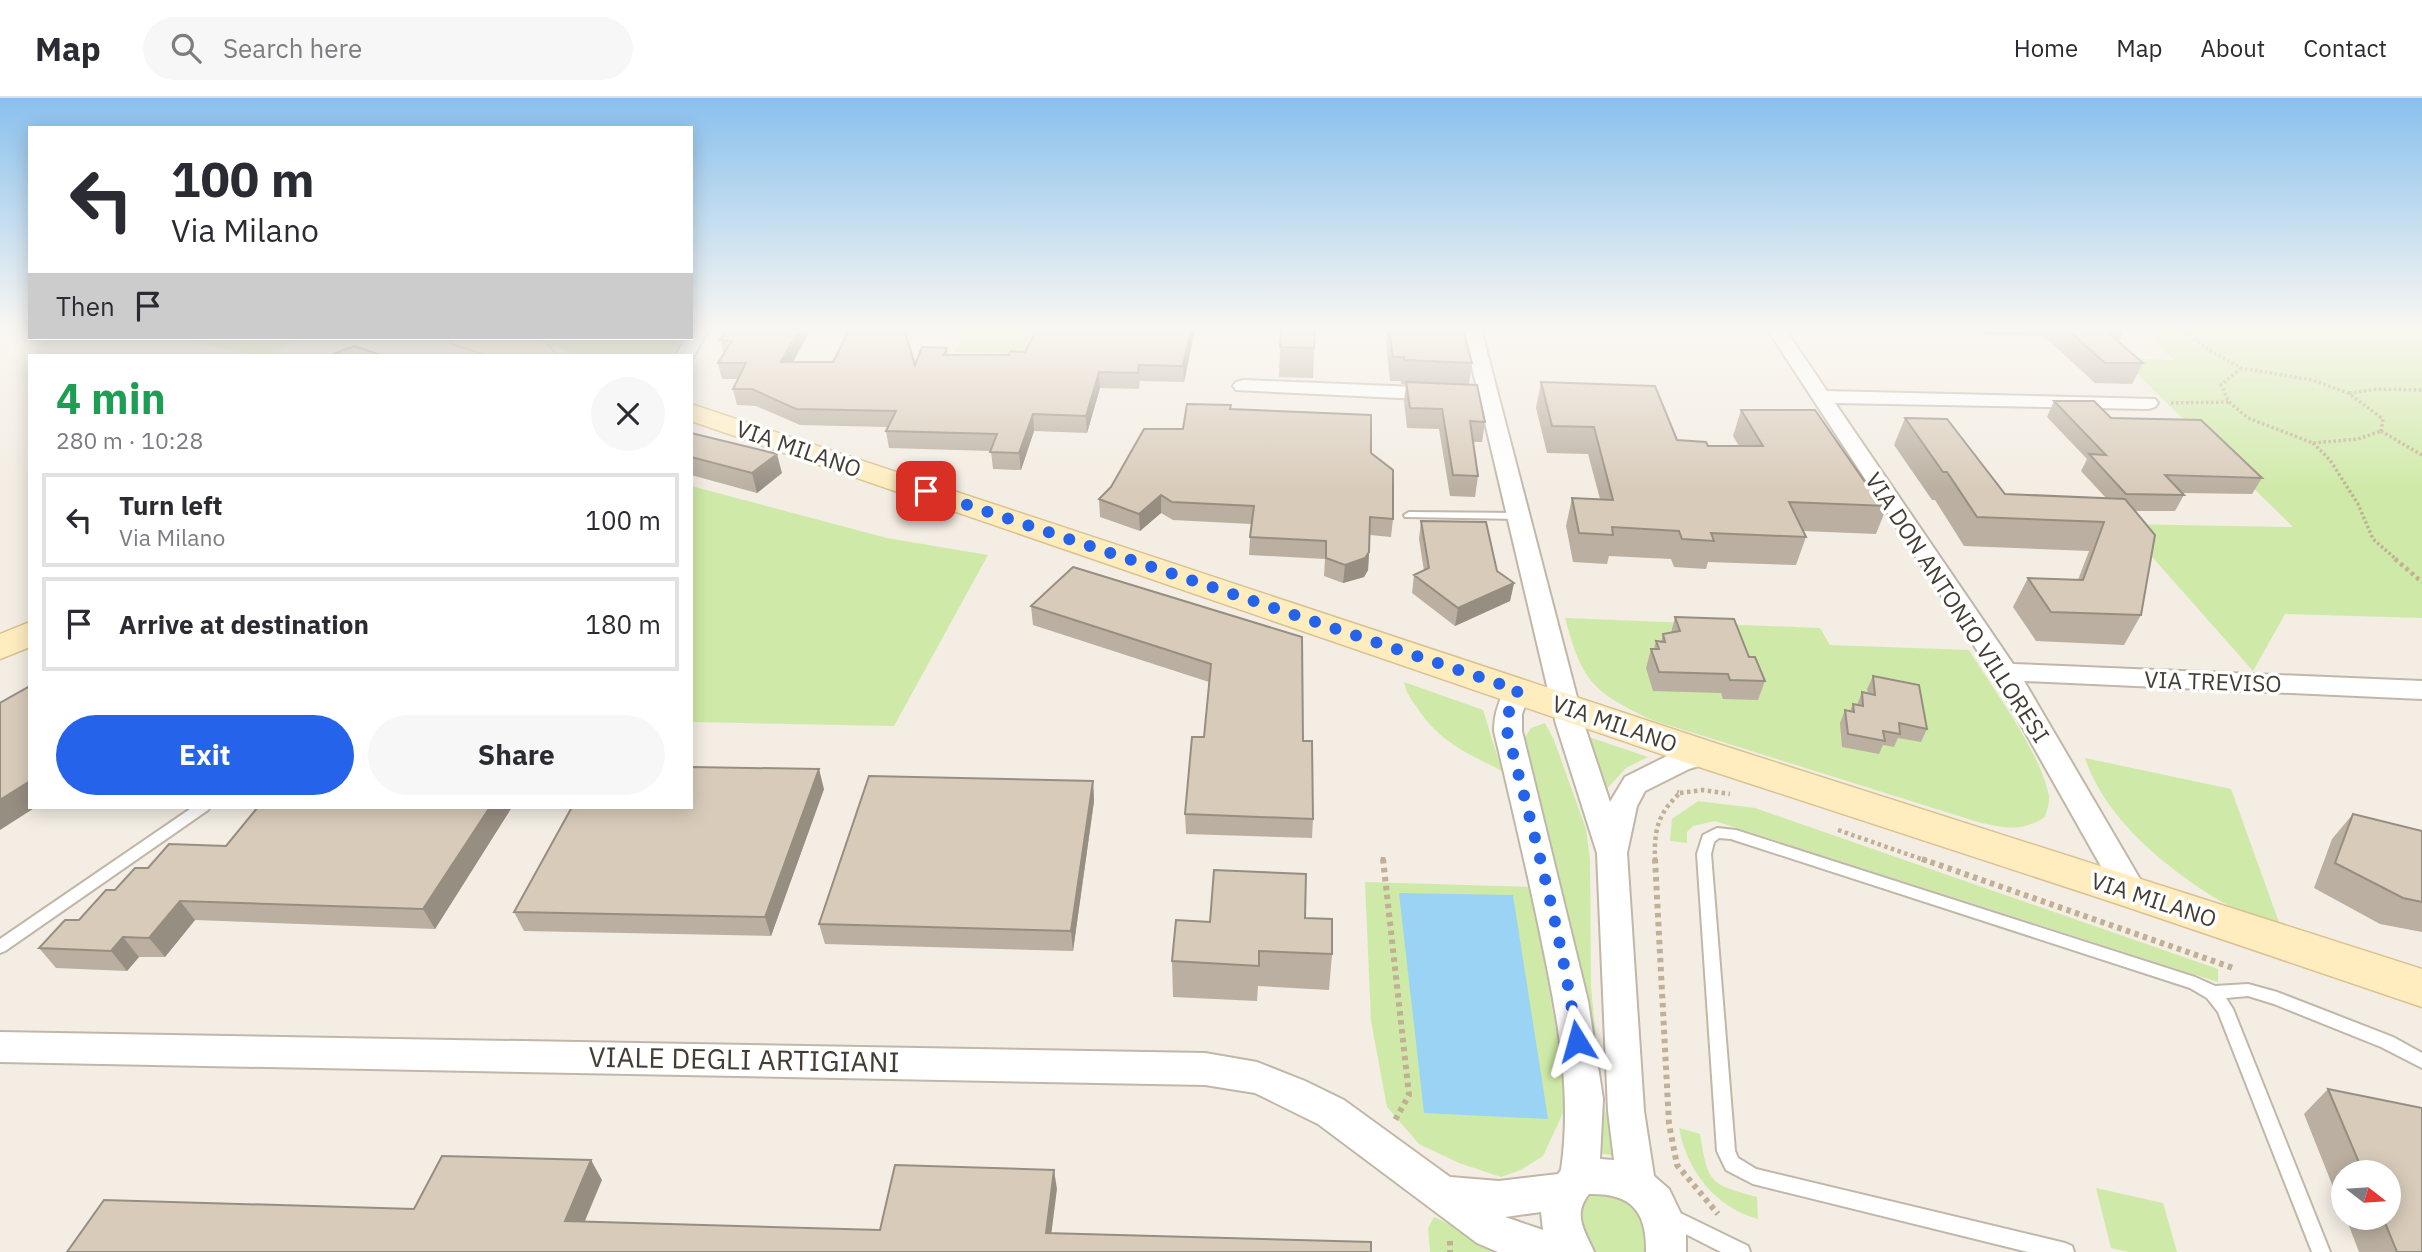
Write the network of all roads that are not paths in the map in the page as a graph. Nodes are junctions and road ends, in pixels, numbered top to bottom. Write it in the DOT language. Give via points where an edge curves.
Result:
graph roads {
  1 [pos="1474,383"];
  2 [pos="1812,383"];
  3 [pos="1243,386"];
  4 [pos="1475,395"];
  5 [pos="1821,397"];
  6 [pos="2148,403"];
  7 [pos="693,413"];
  8 [pos="1409,515"];
  9 [pos="1519,516"];
  10 [pos="28,634"];
  11 [pos="0,648"];
  12 [pos="2005,672"];
  13 [pos="1518,690"];
  14 [pos="2422,690"];
  15 [pos="1567,707"];
  16 [pos="1704,754"];
  17 [pos="199,809"];
  18 [pos="1612,853"];
  19 [pos="2131,891"];
  20 [pos="0,947"];
  21 [pos="2422,988"];
  22 [pos="2213,993"];
  23 [pos="3,1043"];
  24 [pos="2422,1061"];
  25 [pos="1573,1184"];
  26 [pos="1636,1184"];
  27 [pos="1445,1195"];
  28 [pos="1663,1213"];
  29 [pos="1735,1249"];
  30 [pos="1573,1250"];
  31 [pos="1666,1252"];
  32 [pos="2065,1252"];
  33 [pos="2321,1252"];
  1 -- 4 [label="street"];
  2 -- 5 [label="street, VIA DON ANTONIO VILLORESI"];
  3 -- 4 [label="street"];
  4 -- 9 [label="street"];
  5 -- 6 [label="street"];
  5 -- 12 [label="street, VIA DON ANTONIO VILLORESI"];
  7 -- 13 [label="main road, VIA MILANO"];
  8 -- 9 [label="lane"];
  9 -- 15 [label="street"];
  10 -- 11 [label="main road"];
  12 -- 14 [label="street, VIA TREVISO"];
  12 -- 19 [label="street, VIA DON ANTONIO VILLORESI"];
  13 -- 15 [label="main road, VIA MILANO"];
  13 -- 25 [label="street" via="1507,731 1571,1001 1585,1099 1585,1132"];
  15 -- 16 [label="main road, VIA MILANO"];
  15 -- 18 [label="street"];
  16 -- 18 [label="street" via="1635,784 1622,806"];
  16 -- 19 [label="main road, VIA MILANO"];
  17 -- 20 [label="lane"];
  18 -- 26 [label="street" via="1626,1111"];
  19 -- 21 [label="main road, VIA MILANO"];
  22 -- 24 [label="lane" via="2248,990 2277,999 2387,1042"];
  22 -- 32 [label="lane" via="2195,983 1731,834 1717,833 1707,839 1704,854 1721,1089 1726,1151 1732,1164 1753,1176"];
  22 -- 33 [label="lane" via="2225,1009"];
  23 -- 27 [label="street, VIALE DEGLI ARTIGIANI" via="1205,1069 1257,1078 1331,1112"];
  25 -- 26 [label="street" via="1612,1175"];
  25 -- 27 [label="street" via="1499,1199"];
  25 -- 30 [label="street" via="1559,1212"];
  26 -- 28 [label="street"];
  27 -- 30 [label="street, VIALE DEGLI ARTIGIANI" via="1491,1230 1541,1250"];
  28 -- 29 [label="lane"];
  28 -- 31 [label="street" via="1668,1231"];
}
